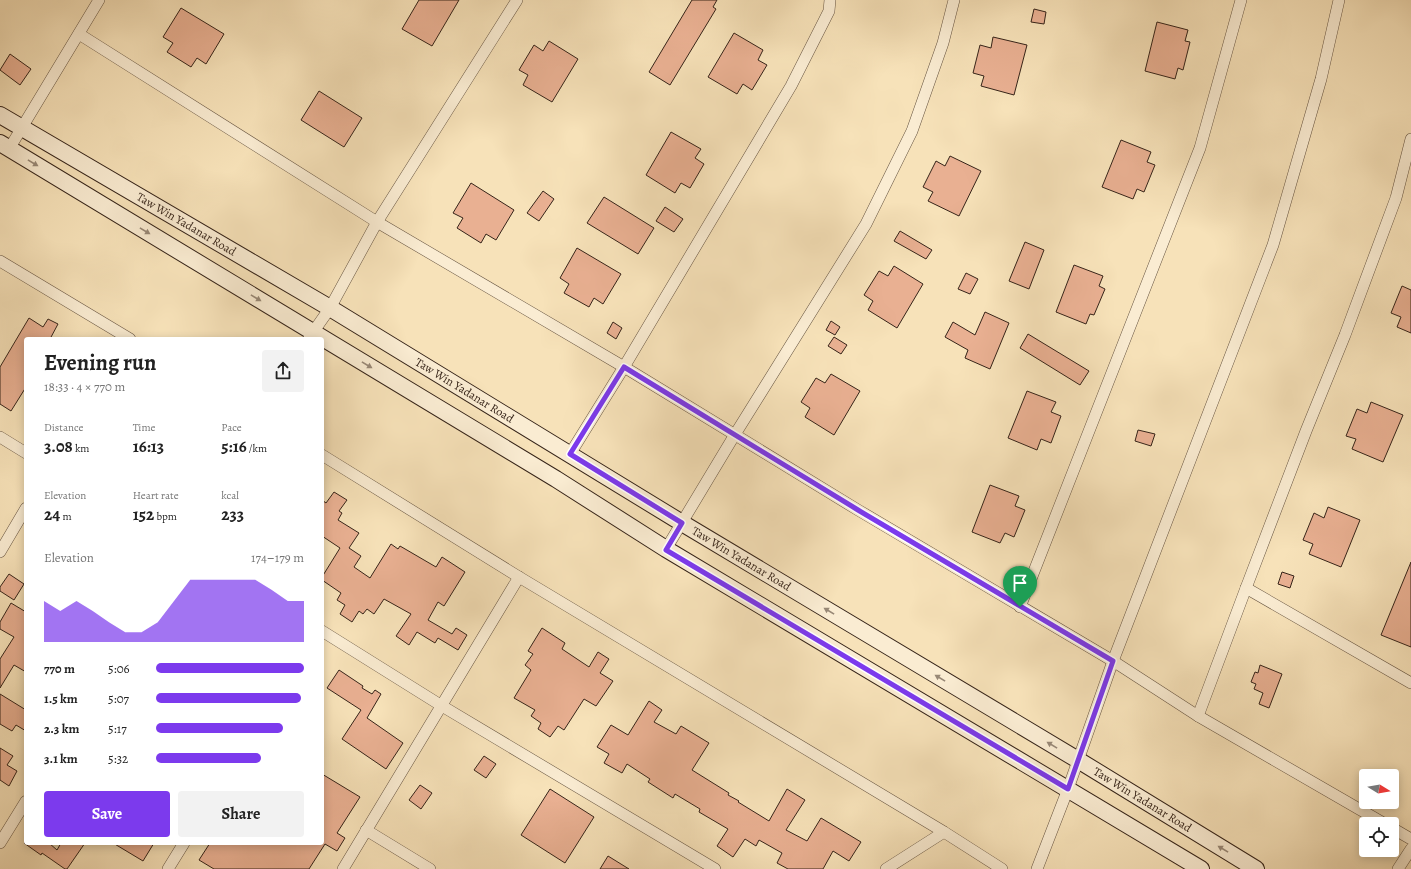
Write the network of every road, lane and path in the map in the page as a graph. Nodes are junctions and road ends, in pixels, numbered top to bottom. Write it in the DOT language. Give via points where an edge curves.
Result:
graph roads {
  1 [pos="99,0"];
  2 [pos="517,0"];
  3 [pos="830,0"];
  4 [pos="954,0"];
  5 [pos="1241,0"];
  6 [pos="1339,0"];
  7 [pos="79,34"];
  8 [pos="0,115"];
  9 [pos="21,128"];
  10 [pos="1411,139"];
  11 [pos="4,146"];
  12 [pos="377,222"];
  13 [pos="0,261"];
  14 [pos="330,308"];
  15 [pos="311,336"];
  16 [pos="127,337"];
  17 [pos="324,344"];
  18 [pos="624,367"];
  19 [pos="734,436"];
  20 [pos="0,437"];
  21 [pos="24,452"];
  22 [pos="570,454"];
  23 [pos="324,456"];
  24 [pos="24,511"];
  25 [pos="682,523"];
  26 [pos="666,550"];
  27 [pos="0,552"];
  28 [pos="519,577"];
  29 [pos="1246,588"];
  30 [pos="1020,607"];
  31 [pos="324,632"];
  32 [pos="1113,661"];
  33 [pos="1411,683"];
  34 [pos="442,706"];
  35 [pos="1198,716"];
  36 [pos="1078,760"];
  37 [pos="1068,789"];
  38 [pos="24,804"];
  39 [pos="1373,817"];
  40 [pos="366,830"];
  41 [pos="944,832"];
  42 [pos="1399,832"];
  43 [pos="1411,839"];
  44 [pos="0,843"];
  45 [pos="183,845"];
  46 [pos="1411,849"];
  47 [pos="168,869"];
  48 [pos="343,869"];
  49 [pos="430,869"];
  50 [pos="715,869"];
  51 [pos="886,869"];
  52 [pos="1002,869"];
  53 [pos="1037,869"];
  54 [pos="1201,869"];
  55 [pos="1256,869"];
  56 [pos="1398,869"];
  1 -- 7 [label="street"];
  2 -- 12 [label="street"];
  3 -- 18 [label="street" via="829,11 792,86"];
  4 -- 19 [label="street" via="943,43 912,131 866,224"];
  5 -- 30 [label="street" via="1200,148"];
  6 -- 32 [label="street" via="1321,79 1273,245"];
  7 -- 9 [label="street"];
  7 -- 12 [label="street"];
  8 -- 9 [label="main road, Taw Win Yadanar Road"];
  9 -- 11 [label="street"];
  9 -- 14 [label="main road, Taw Win Yadanar Road"];
  10 -- 29 [label="street" via="1396,198"];
  11 -- 15 [label="main road, one-way"];
  12 -- 14 [label="street"];
  12 -- 18 [label="street"];
  13 -- 16 [label="street"];
  14 -- 15 [label="street"];
  14 -- 22 [label="main road, Taw Win Yadanar Road"];
  17 -- 26 [label="main road, one-way" via="556,479"];
  18 -- 19 [label="street"];
  18 -- 22 [label="street"];
  19 -- 25 [label="street"];
  19 -- 30 [label="street"];
  20 -- 21 [label="street"];
  22 -- 25 [label="main road, Taw Win Yadanar Road"];
  23 -- 28 [label="street"];
  24 -- 27 [label="street"];
  25 -- 26 [label="street"];
  36 -- 25 [label="main road, Taw Win Yadanar Road, one-way"];
  26 -- 37 [label="main road"];
  28 -- 34 [label="street"];
  28 -- 41 [label="street"];
  29 -- 33 [label="street"];
  29 -- 35 [label="street"];
  30 -- 32 [label="street"];
  31 -- 34 [label="street"];
  32 -- 35 [label="street"];
  32 -- 36 [label="street"];
  34 -- 40 [label="street"];
  34 -- 50 [label="street"];
  35 -- 39 [label="street"];
  36 -- 37 [label="street"];
  55 -- 36 [label="main road, Taw Win Yadanar Road, one-way"];
  37 -- 53 [label="street"];
  37 -- 54 [label="main road"];
  38 -- 44 [label="street"];
  40 -- 48 [label="street"];
  40 -- 49 [label="street"];
  41 -- 51 [label="street"];
  41 -- 52 [label="street"];
  42 -- 43 [label="street"];
  45 -- 47 [label="street"];
  46 -- 56 [label="street"];
}
